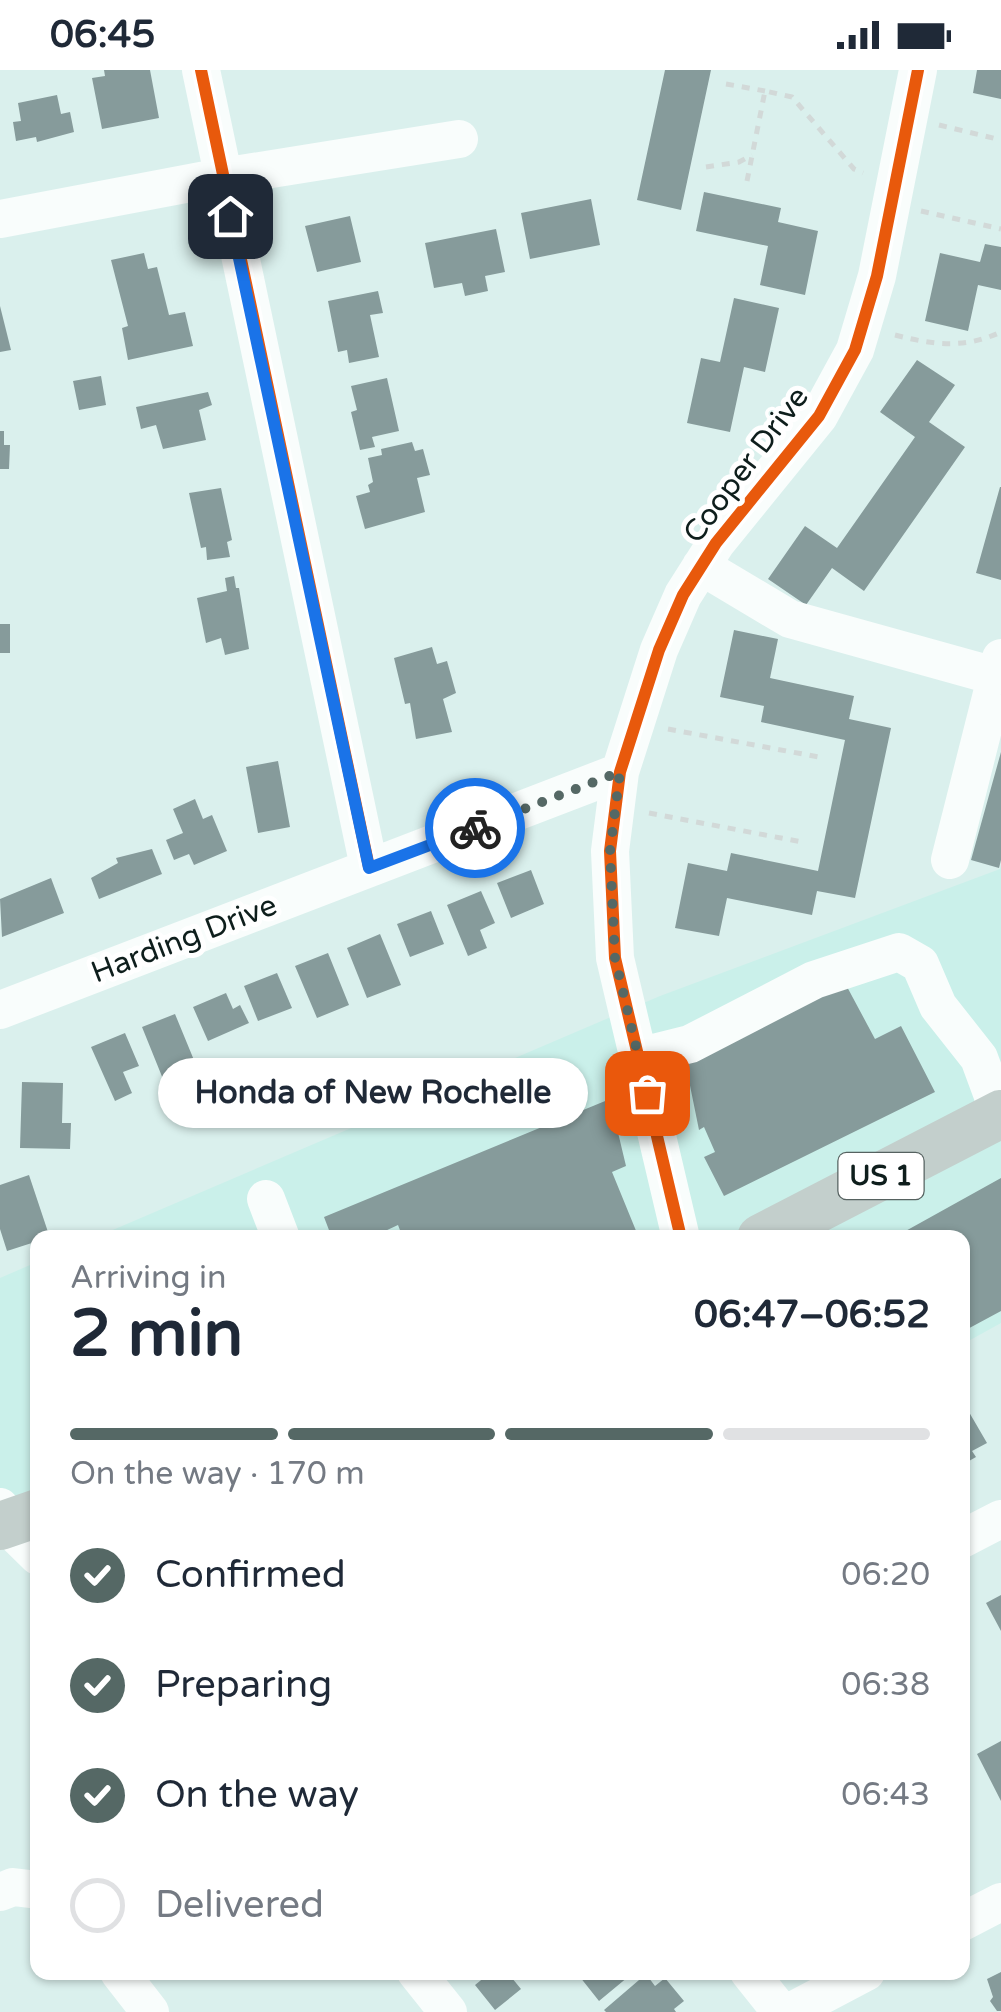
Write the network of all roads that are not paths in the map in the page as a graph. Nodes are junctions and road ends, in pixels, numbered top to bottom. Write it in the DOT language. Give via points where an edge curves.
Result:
graph roads {
  1 [pos="201,70"];
  2 [pos="918,70"];
  3 [pos="459,139"];
  4 [pos="222,178"];
  5 [pos="0,219"];
  6 [pos="701,566"];
  7 [pos="998,667"];
  8 [pos="620,772"];
  9 [pos="950,860"];
  10 [pos="369,868"];
  11 [pos="0,1010"];
  12 [pos="638,1057"];
  13 [pos="1001,1115"];
  14 [pos="266,1199"];
  15 [pos="278,1230"];
  16 [pos="679,1230"];
  17 [pos="777,1230"];
  18 [pos="1001,1518"];
  19 [pos="970,1535"];
  20 [pos="30,1889"];
  21 [pos="0,1892"];
  22 [pos="1001,1902"];
  23 [pos="970,1918"];
  24 [pos="125,1980"];
  25 [pos="422,1980"];
  26 [pos="756,1980"];
  27 [pos="851,1980"];
  28 [pos="150,2012"];
  29 [pos="448,2012"];
  30 [pos="781,2012"];
  31 [pos="790,2012"];
  1 -- 4 [label="street"];
  2 -- 6 [label="street, Cooper Drive" via="877,276 854,350 819,416"];
  3 -- 4 [label="street"];
  4 -- 5 [label="street"];
  4 -- 10 [label="street"];
  6 -- 7 [label="street" via="790,619"];
  6 -- 8 [label="street, Cooper Drive" via="659,650"];
  7 -- 9 [label="street"];
  8 -- 10 [label="street, Harding Drive"];
  8 -- 12 [label="street, Cooper Drive" via="610,851 615,958"];
  10 -- 11 [label="street, Harding Drive"];
  12 -- 13 [label="street" via="690,1044 814,980 899,952 920,964 938,1006 978,1058"];
  12 -- 16 [label="street, Cooper Drive"];
  13 -- 17 [label="main road, US 1"];
  14 -- 15 [label="street"];
  18 -- 19 [label="street"];
  20 -- 21 [label="street"];
  22 -- 23 [label="street"];
  24 -- 28 [label="street"];
  25 -- 29 [label="street"];
  26 -- 30 [label="street"];
  27 -- 31 [label="street"];
}
